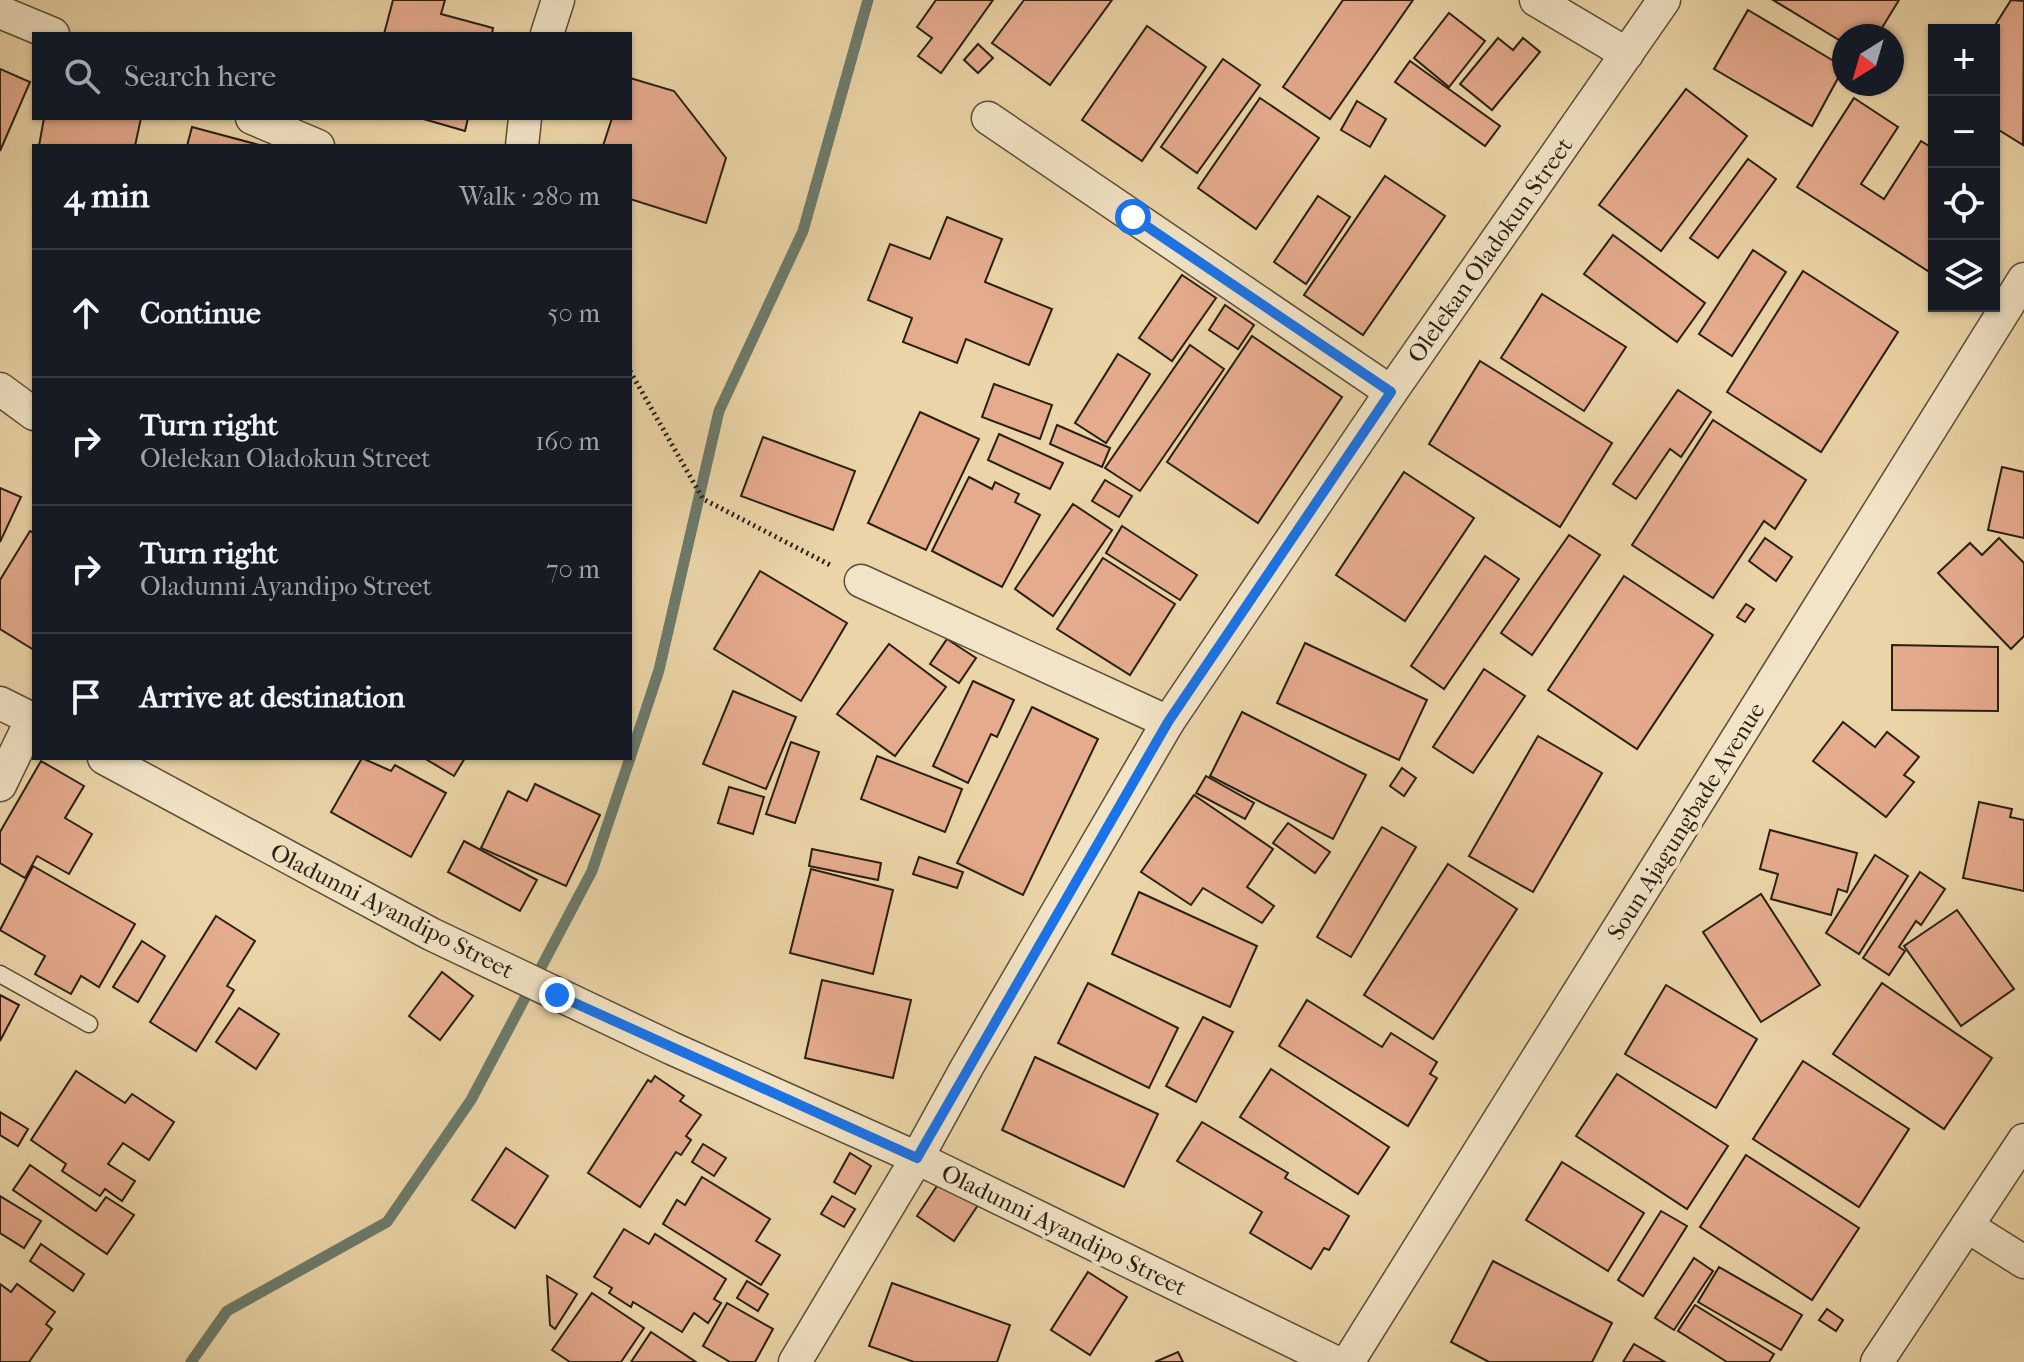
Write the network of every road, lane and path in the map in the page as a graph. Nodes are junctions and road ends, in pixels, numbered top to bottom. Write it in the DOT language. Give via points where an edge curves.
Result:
graph roads {
  1 [pos="558,0"];
  2 [pos="1536,0"];
  3 [pos="1664,0"];
  4 [pos="0,12"];
  5 [pos="48,32"];
  6 [pos="548,32"];
  7 [pos="1627,54"];
  8 [pos="988,118"];
  9 [pos="257,120"];
  10 [pos="525,120"];
  11 [pos="313,144"];
  12 [pos="522,144"];
  13 [pos="2024,279"];
  14 [pos="632,375"];
  15 [pos="0,389"];
  16 [pos="1391,392"];
  17 [pos="32,413"];
  18 [pos="861,581"];
  19 [pos="0,703"];
  20 [pos="32,719"];
  21 [pos="32,722"];
  22 [pos="1168,722"];
  23 [pos="108,760"];
  24 [pos="0,785"];
  25 [pos="0,974"];
  26 [pos="89,1024"];
  27 [pos="2024,1140"];
  28 [pos="917,1158"];
  29 [pos="1967,1226"];
  30 [pos="2024,1262"];
  31 [pos="795,1362"];
  32 [pos="1335,1362"];
  33 [pos="1348,1362"];
  34 [pos="1877,1362"];
  1 -- 6 [label="street"];
  2 -- 7 [label="street"];
  3 -- 7 [label="street, Olelekan Oladokun Street"];
  4 -- 5 [label="street"];
  7 -- 16 [label="street, Olelekan Oladokun Street"];
  8 -- 16 [label="street"];
  9 -- 11 [label="street"];
  10 -- 12 [label="street"];
  13 -- 33 [label="street, Soun Ajagungbade Avenue"];
  14 -- 18 [label="path" via="703,499"];
  15 -- 17 [label="street"];
  16 -- 22 [label="street, Olelekan Oladokun Street"];
  18 -- 22 [label="street"];
  19 -- 20 [label="street"];
  21 -- 24 [label="street"];
  22 -- 28 [label="street, Olelekan Oladokun Street"];
  23 -- 28 [label="street, Oladunni Ayandipo Street" via="495,965"];
  25 -- 26 [label="lane"];
  27 -- 29 [label="street"];
  28 -- 31 [label="street, Olelekan Oladokun Street"];
  28 -- 32 [label="street, Oladunni Ayandipo Street"];
  29 -- 30 [label="street"];
  29 -- 34 [label="street"];
}
